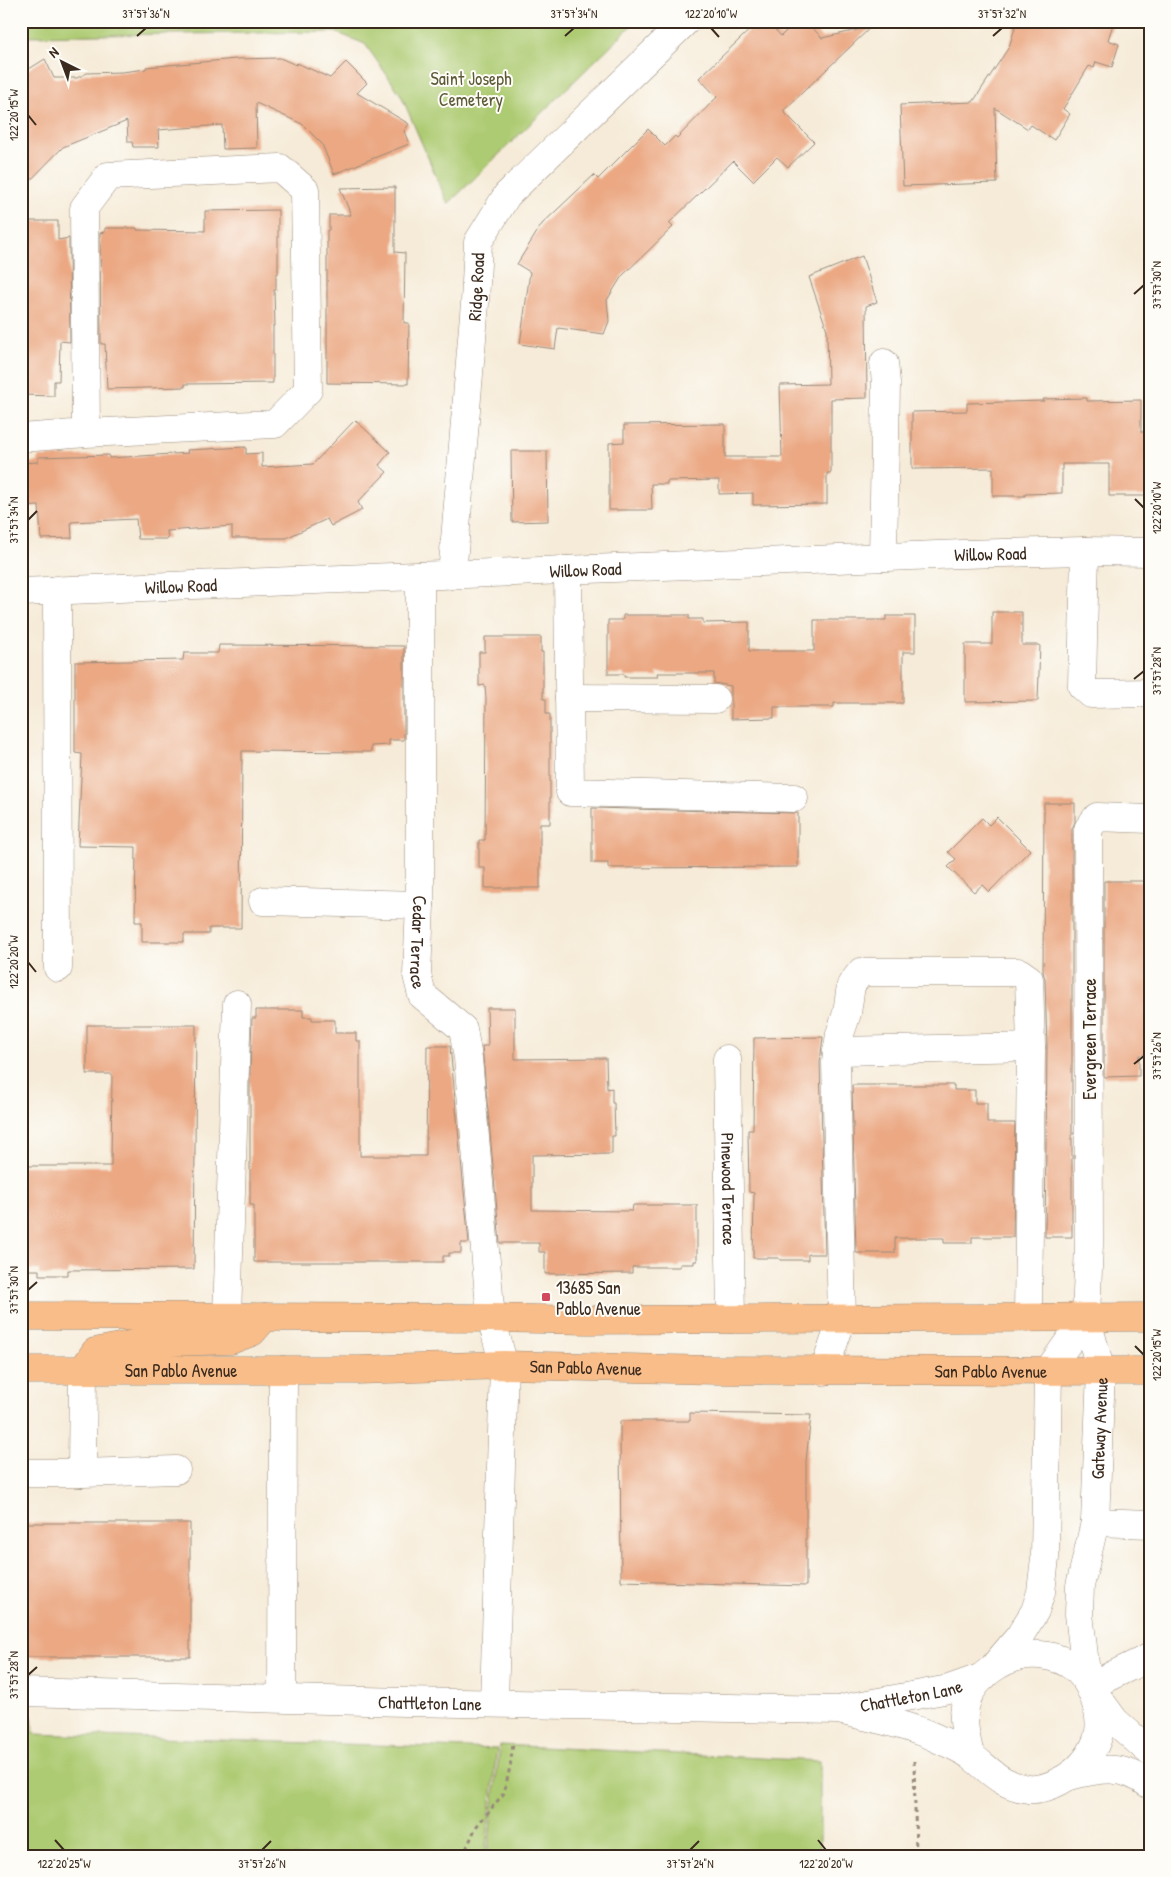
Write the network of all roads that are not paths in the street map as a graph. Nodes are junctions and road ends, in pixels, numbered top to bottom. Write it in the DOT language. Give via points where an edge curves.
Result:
graph roads {
  1 [pos="686,21"];
  2 [pos="884,363"];
  3 [pos="86,433"];
  4 [pos="21,438"];
  5 [pos="1085,551"];
  6 [pos="1150,552"];
  7 [pos="883,557"];
  8 [pos="568,570"];
  9 [pos="452,575"];
  10 [pos="420,576"];
  11 [pos="57,590"];
  12 [pos="21,592"];
  13 [pos="1150,693"];
  14 [pos="569,698"];
  15 [pos="715,700"];
  16 [pos="794,798"];
  17 [pos="1150,819"];
  18 [pos="263,901"];
  19 [pos="420,905"];
  20 [pos="58,968"];
  21 [pos="237,1004"];
  22 [pos="1031,1047"];
  23 [pos="837,1051"];
  24 [pos="727,1059"];
  25 [pos="21,1316"];
  26 [pos="227,1317"];
  27 [pos="265,1317"];
  28 [pos="1086,1317"];
  29 [pos="1150,1317"];
  30 [pos="491,1318"];
  31 [pos="1028,1318"];
  32 [pos="731,1319"];
  33 [pos="842,1319"];
  34 [pos="504,1365"];
  35 [pos="21,1370"];
  36 [pos="83,1370"];
  37 [pos="282,1370"];
  38 [pos="824,1370"];
  39 [pos="1048,1370"];
  40 [pos="1101,1371"];
  41 [pos="1150,1371"];
  42 [pos="176,1470"];
  43 [pos="21,1473"];
  44 [pos="82,1473"];
  45 [pos="1095,1522"];
  46 [pos="1150,1524"];
  47 [pos="1150,1656"];
  48 [pos="987,1673"];
  49 [pos="1090,1686"];
  50 [pos="21,1692"];
  51 [pos="282,1697"];
  52 [pos="494,1702"];
  53 [pos="838,1710"];
  54 [pos="1150,1752"];
  55 [pos="970,1755"];
  56 [pos="1070,1776"];
  57 [pos="1150,1784"];
  1 -- 9 [label="street, Ridge Road" via="508,195 478,242"];
  2 -- 7 [label="street"];
  3 -- 3 [label="street" via="275,424 308,390 305,190 280,168 108,176 84,208"];
  3 -- 4 [label="street"];
  5 -- 6 [label="street, Willow Road"];
  5 -- 7 [label="street, Willow Road"];
  5 -- 13 [label="street" via="1082,686 1091,694"];
  7 -- 8 [label="street, Willow Road"];
  8 -- 9 [label="street, Willow Road"];
  8 -- 14 [label="street"];
  9 -- 10 [label="street, Willow Road"];
  10 -- 11 [label="street, Willow Road"];
  10 -- 19 [label="street, Cedar Terrace"];
  11 -- 12 [label="street, Willow Road"];
  11 -- 20 [label="street"];
  14 -- 15 [label="street"];
  14 -- 16 [label="street" via="570,792"];
  17 -- 28 [label="street, Evergreen Terrace" via="1097,817 1088,829 1089,1245"];
  18 -- 19 [label="street"];
  19 -- 30 [label="street, Cedar Terrace" via="417,975 422,995 463,1030 465,1039"];
  21 -- 26 [label="street"];
  22 -- 23 [label="street"];
  22 -- 23 [label="street" via="1029,979 1019,972 861,972 851,985"];
  22 -- 31 [label="street"];
  23 -- 33 [label="street"];
  24 -- 32 [label="street, Pinewood Terrace"];
  25 -- 26 [label="main road"];
  26 -- 27 [label="main road"];
  27 -- 30 [label="main road"];
  27 -- 36 [label="main road" via="252,1332 231,1340 140,1343 95,1352"];
  28 -- 29 [label="main road"];
  28 -- 31 [label="main road"];
  28 -- 39 [label="street"];
  28 -- 40 [label="street, Gateway Avenue"];
  30 -- 32 [label="main road"];
  30 -- 34 [label="street, Cedar Terrace"];
  31 -- 33 [label="main road"];
  32 -- 33 [label="main road"];
  33 -- 38 [label="street"];
  34 -- 37 [label="main road, San Pablo Avenue"];
  34 -- 38 [label="main road, San Pablo Avenue"];
  34 -- 52 [label="street, Cedar Terrace"];
  35 -- 36 [label="main road, San Pablo Avenue"];
  36 -- 37 [label="main road, San Pablo Avenue"];
  36 -- 44 [label="street"];
  37 -- 51 [label="street"];
  38 -- 39 [label="main road, San Pablo Avenue"];
  39 -- 40 [label="main road, San Pablo Avenue"];
  39 -- 48 [label="street" via="1045,1558 1041,1592 1035,1611 1019,1637"];
  40 -- 41 [label="main road, San Pablo Avenue"];
  40 -- 45 [label="street, Gateway Avenue"];
  42 -- 44 [label="street"];
  43 -- 44 [label="street"];
  45 -- 46 [label="street"];
  45 -- 49 [label="street, Gateway Avenue" via="1080,1586 1078,1614"];
  47 -- 49 [label="street"];
  48 -- 49 [label="street" via="1010,1659 1028,1654 1048,1656 1071,1664"];
  48 -- 53 [label="street, Chattleton Lane" via="949,1689"];
  48 -- 55 [label="street" via="972,1690 964,1714"];
  49 -- 54 [label="street, Gateway Avenue" via="1115,1721"];
  49 -- 56 [label="street" via="1100,1720 1098,1739 1087,1760"];
  50 -- 51 [label="street, Chattleton Lane"];
  51 -- 52 [label="street, Chattleton Lane"];
  52 -- 53 [label="street, Chattleton Lane"];
  53 -- 55 [label="street, Chattleton Lane" via="934,1737"];
  55 -- 56 [label="street" via="991,1774 1011,1785 1029,1789 1051,1786"];
  56 -- 57 [label="street" via="1098,1769 1118,1769"];
}
